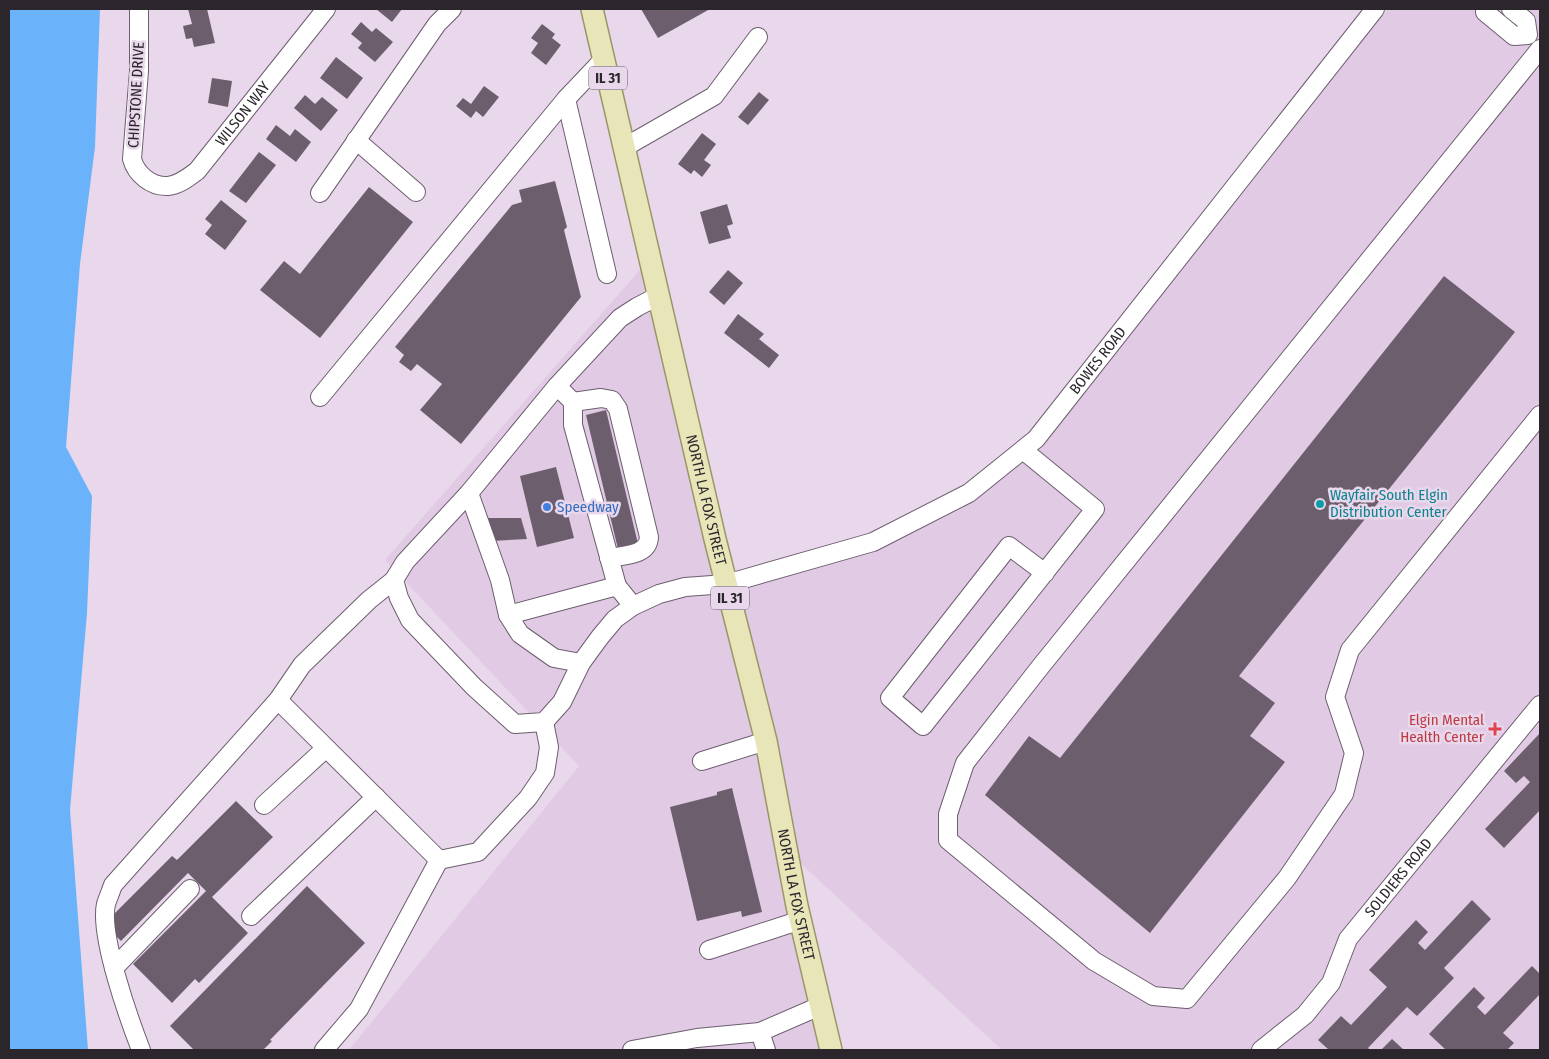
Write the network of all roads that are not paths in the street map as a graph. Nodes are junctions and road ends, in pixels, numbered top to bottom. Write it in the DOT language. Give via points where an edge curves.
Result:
graph roads {
  1 [pos="139,9"];
  2 [pos="326,9"];
  3 [pos="452,9"];
  4 [pos="592,9"];
  5 [pos="1375,9"];
  6 [pos="1485,9"];
  7 [pos="1511,9"];
  8 [pos="758,37"];
  9 [pos="1534,40"];
  10 [pos="1540,49"];
  11 [pos="604,60"];
  12 [pos="566,98"];
  13 [pos="356,140"];
  14 [pos="625,147"];
  15 [pos="143,177"];
  16 [pos="416,192"];
  17 [pos="320,193"];
  18 [pos="607,274"];
  19 [pos="658,296"];
  20 [pos="558,386"];
  21 [pos="320,397"];
  22 [pos="573,402"];
  23 [pos="1540,415"];
  24 [pos="1023,450"];
  25 [pos="468,493"];
  26 [pos="608,558"];
  27 [pos="1045,573"];
  28 [pos="394,580"];
  29 [pos="726,584"];
  30 [pos="617,586"];
  31 [pos="633,606"];
  32 [pos="508,614"];
  33 [pos="581,663"];
  34 [pos="278,700"];
  35 [pos="1540,705"];
  36 [pos="544,722"];
  37 [pos="766,742"];
  38 [pos="326,748"];
  39 [pos="702,761"];
  40 [pos="376,798"];
  41 [pos="264,805"];
  42 [pos="439,860"];
  43 [pos="190,889"];
  44 [pos="251,916"];
  45 [pos="801,920"];
  46 [pos="708,950"];
  47 [pos="114,968"];
  48 [pos="820,1006"];
  49 [pos="760,1032"];
  50 [pos="141,1050"];
  51 [pos="324,1050"];
  52 [pos="632,1050"];
  53 [pos="766,1050"];
  54 [pos="831,1050"];
  55 [pos="1261,1050"];
  1 -- 15 [label="street, CHIPSTONE DRIVE" via="139,71 132,159"];
  2 -- 15 [label="street, WILSON WAY" via="197,171 168,186 154,184"];
  3 -- 13 [label="street" via="437,24"];
  4 -- 11 [label="main road, NORTH LA FOX STREET / IL 31"];
  5 -- 24 [label="street, BOWES ROAD" via="1036,439"];
  6 -- 9 [label="street" via="1514,36"];
  7 -- 9 [label="street" via="1526,21"];
  8 -- 14 [label="street" via="714,96"];
  10 -- 23 [label="street" via="965,763 948,814 948,840 1094,961 1153,996 1187,999 1287,878 1344,794 1354,753 1335,696 1350,650"];
  11 -- 12 [label="street"];
  11 -- 14 [label="main road, NORTH LA FOX STREET / IL 31"];
  12 -- 18 [label="street"];
  12 -- 21 [label="street"];
  13 -- 16 [label="street"];
  13 -- 17 [label="street"];
  14 -- 19 [label="main road, NORTH LA FOX STREET / IL 31"];
  19 -- 20 [label="street" via="620,318"];
  19 -- 29 [label="main road, NORTH LA FOX STREET / IL 31"];
  20 -- 22 [label="street"];
  20 -- 25 [label="street"];
  22 -- 26 [label="street" via="573,425"];
  22 -- 26 [label="street" via="601,398 612,400 618,409 649,536 649,544 642,551"];
  24 -- 27 [label="street" via="1095,509"];
  24 -- 29 [label="street, BOWES ROAD" via="969,492 873,542"];
  25 -- 28 [label="street" via="405,562"];
  25 -- 32 [label="street" via="500,580"];
  26 -- 30 [label="street"];
  27 -- 27 [label="street" via="923,726 890,698 1010,546"];
  28 -- 34 [label="street" via="302,665"];
  28 -- 36 [label="street" via="410,620 474,687 515,724"];
  29 -- 31 [label="street, BOWES ROAD" via="685,586"];
  29 -- 37 [label="main road, NORTH LA FOX STREET / IL 31"];
  30 -- 31 [label="street"];
  30 -- 32 [label="street"];
  31 -- 33 [label="street, BOWES ROAD" via="615,619"];
  32 -- 33 [label="street" via="520,634 540,649 554,658"];
  33 -- 36 [label="street, BOWES ROAD" via="562,702"];
  34 -- 38 [label="street"];
  34 -- 47 [label="street" via="113,886 105,915"];
  35 -- 55 [label="street, SOLDIERS ROAD" via="1348,939 1331,983 1305,1016"];
  36 -- 42 [label="street" via="549,747 545,773 528,798 478,852"];
  37 -- 39 [label="street"];
  37 -- 45 [label="main road, NORTH LA FOX STREET / IL 31"];
  38 -- 40 [label="street"];
  38 -- 41 [label="street"];
  40 -- 42 [label="street"];
  40 -- 44 [label="street"];
  42 -- 51 [label="street" via="359,1009"];
  43 -- 47 [label="street"];
  45 -- 46 [label="street"];
  45 -- 48 [label="main road, NORTH LA FOX STREET / IL 31"];
  47 -- 50 [label="street"];
  48 -- 49 [label="street"];
  48 -- 54 [label="main road, NORTH LA FOX STREET / IL 31"];
  49 -- 52 [label="street" via="697,1038"];
  49 -- 53 [label="street"];
}
